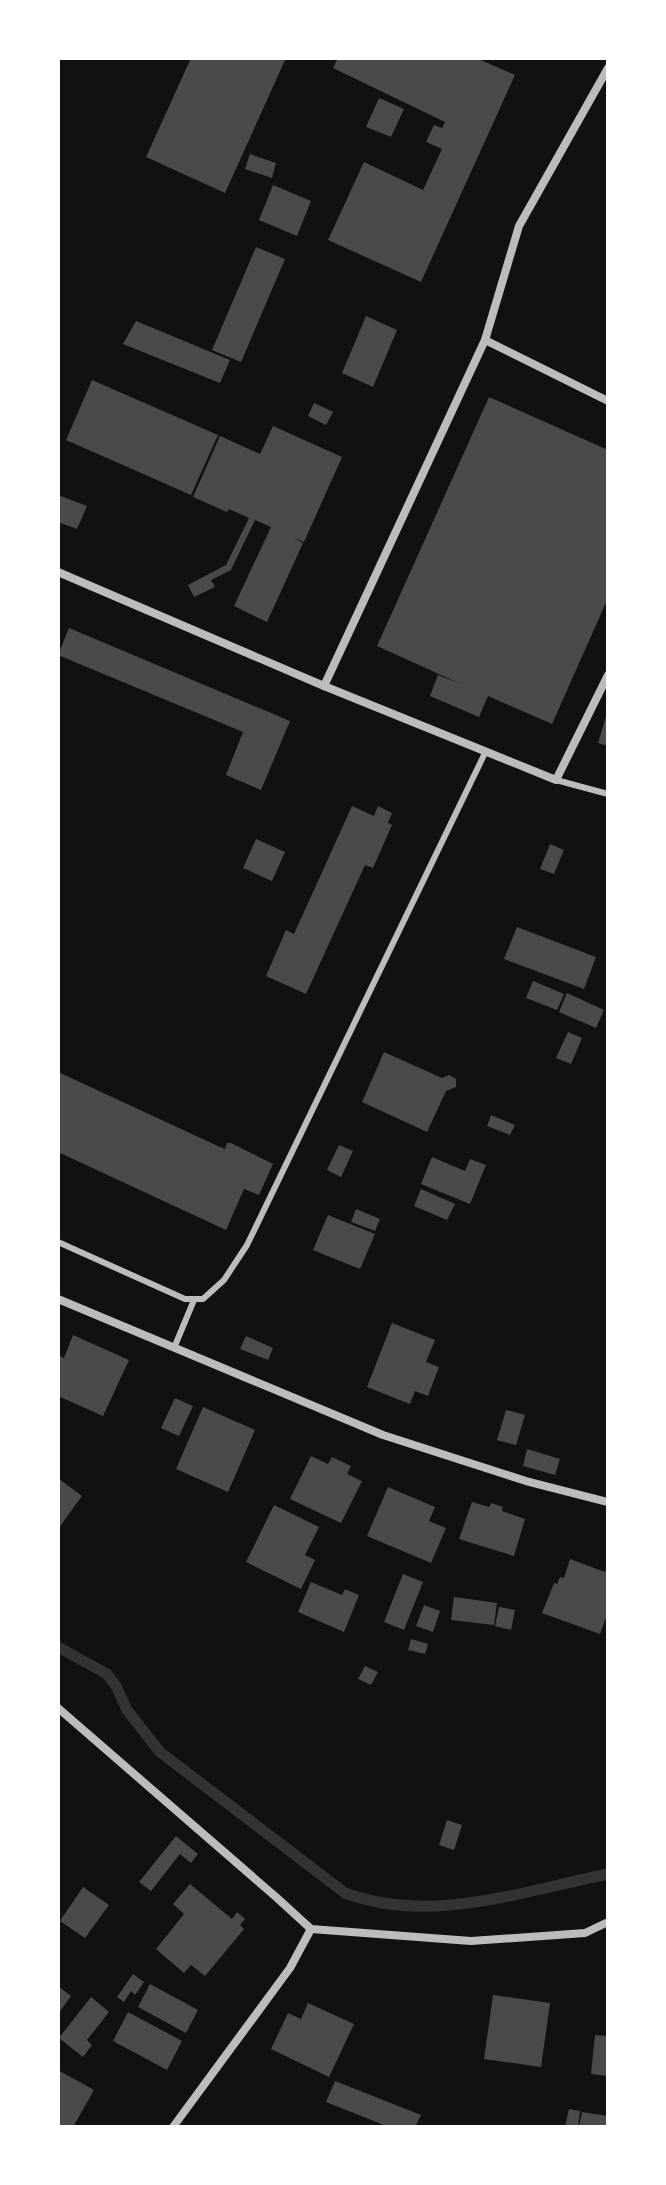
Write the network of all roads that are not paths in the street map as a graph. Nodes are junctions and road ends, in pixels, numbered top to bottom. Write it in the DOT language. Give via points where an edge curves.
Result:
graph roads {
  1 [pos="608,68"];
  2 [pos="485,340"];
  3 [pos="608,401"];
  4 [pos="58,572"];
  5 [pos="608,675"];
  6 [pos="324,686"];
  7 [pos="485,753"];
  8 [pos="556,780"];
  9 [pos="608,794"];
  10 [pos="58,1242"];
  11 [pos="58,1299"];
  12 [pos="194,1300"];
  13 [pos="174,1348"];
  14 [pos="608,1502"];
  15 [pos="58,1708"];
  16 [pos="608,1922"];
  17 [pos="311,1929"];
  18 [pos="173,2127"];
  1 -- 2 [label="street" via="519,226"];
  2 -- 3 [label="street"];
  2 -- 6 [label="street"];
  4 -- 6 [label="street"];
  5 -- 8 [label="street"];
  6 -- 7 [label="street"];
  7 -- 8 [label="street"];
  7 -- 12 [label="lane" via="242,1254 210,1295"];
  8 -- 9 [label="lane"];
  10 -- 12 [label="lane"];
  11 -- 13 [label="street"];
  12 -- 13 [label="lane"];
  13 -- 14 [label="street" via="414,1446"];
  15 -- 17 [label="street"];
  16 -- 17 [label="street" via="585,1933 471,1941"];
  17 -- 18 [label="street" via="290,1968"];
}
